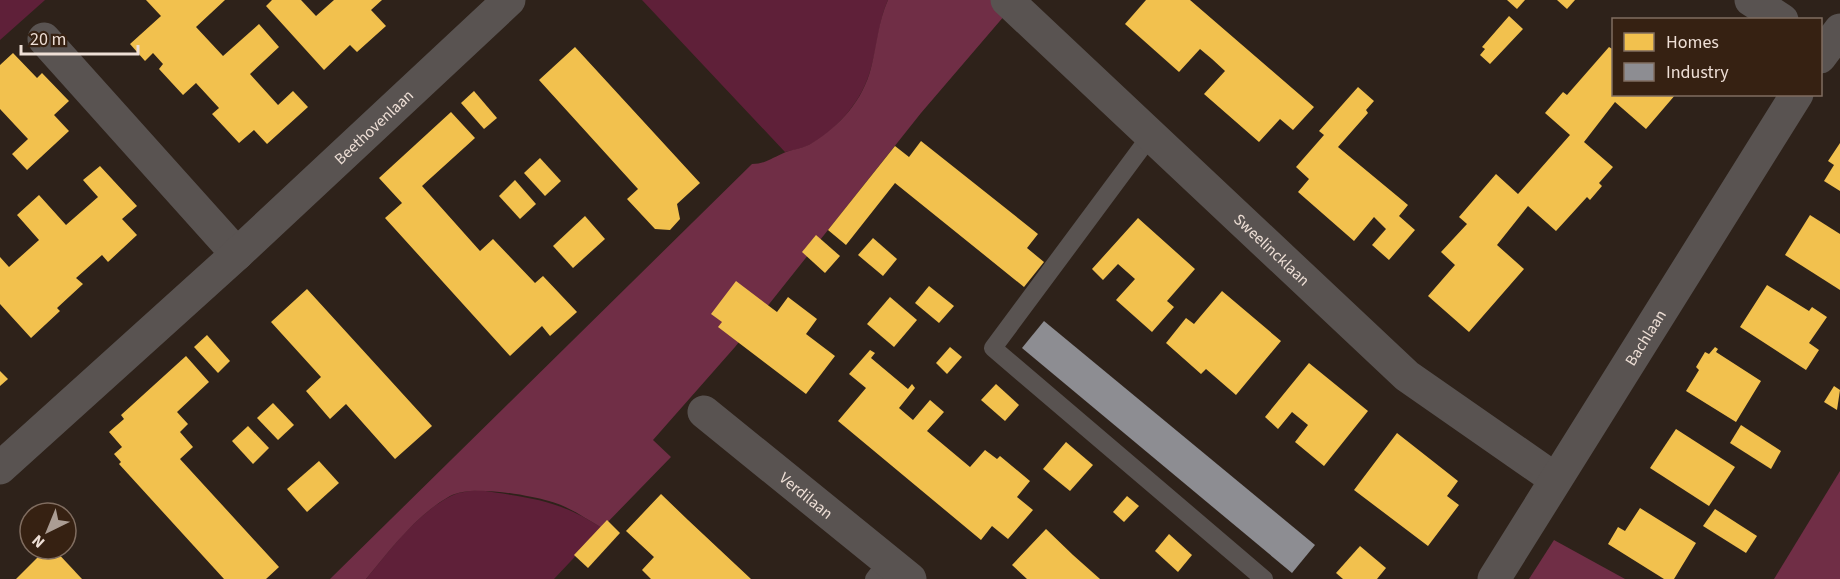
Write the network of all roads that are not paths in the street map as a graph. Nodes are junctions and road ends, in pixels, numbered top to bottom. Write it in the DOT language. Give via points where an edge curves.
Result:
graph roads {
  1 [pos="509,0"];
  2 [pos="1006,0"];
  3 [pos="1750,0"];
  4 [pos="1779,18"];
  5 [pos="44,39"];
  6 [pos="1796,96"];
  7 [pos="1151,135"];
  8 [pos="237,254"];
  9 [pos="704,412"];
  10 [pos="0,468"];
  11 [pos="1556,479"];
  12 [pos="891,573"];
  13 [pos="1264,579"];
  14 [pos="1494,579"];
  1 -- 8 [label="street, Beethovenlaan"];
  2 -- 7 [label="street, Sweelincklaan"];
  3 -- 4 [label="street"];
  5 -- 8 [label="street"];
  6 -- 11 [label="street, Bachlaan"];
  7 -- 11 [label="street, Sweelincklaan" via="1407,376"];
  7 -- 13 [label="lane" via="993,348"];
  8 -- 10 [label="street, Beethovenlaan"];
  9 -- 12 [label="street, Verdilaan"];
  11 -- 14 [label="street, Bachlaan"];
}
